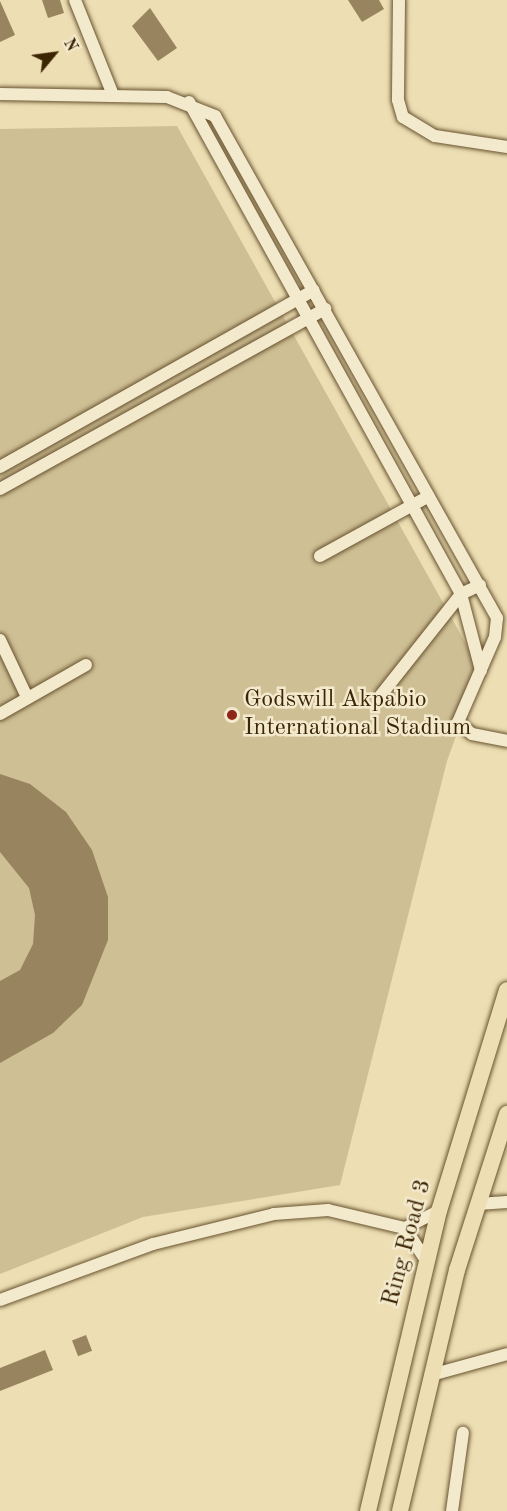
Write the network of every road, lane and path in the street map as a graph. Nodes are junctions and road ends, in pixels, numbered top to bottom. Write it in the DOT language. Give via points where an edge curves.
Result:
graph roads {
  1 [pos="75,0"];
  2 [pos="399,0"];
  3 [pos="0,94"];
  4 [pos="113,95"];
  5 [pos="189,102"];
  6 [pos="507,147"];
  7 [pos="314,291"];
  8 [pos="296,300"];
  9 [pos="325,309"];
  10 [pos="307,320"];
  11 [pos="0,466"];
  12 [pos="0,489"];
  13 [pos="429,496"];
  14 [pos="411,505"];
  15 [pos="320,556"];
  16 [pos="480,585"];
  17 [pos="461,594"];
  18 [pos="0,640"];
  19 [pos="86,665"];
  20 [pos="481,670"];
  21 [pos="381,695"];
  22 [pos="27,697"];
  23 [pos="0,714"];
  24 [pos="507,741"];
  25 [pos="507,990"];
  26 [pos="507,1114"];
  27 [pos="507,1202"];
  28 [pos="478,1204"];
  29 [pos="439,1211"];
  30 [pos="405,1228"];
  31 [pos="426,1260"];
  32 [pos="0,1300"];
  33 [pos="507,1354"];
  34 [pos="430,1375"];
  35 [pos="463,1433"];
  36 [pos="368,1511"];
  37 [pos="400,1511"];
  38 [pos="452,1511"];
  1 -- 4 [label="street"];
  2 -- 6 [label="street" via="398,100 403,117 435,136"];
  3 -- 4 [label="street"];
  4 -- 5 [label="street"];
  5 -- 7 [label="street" via="215,116"];
  5 -- 8 [label="street"];
  7 -- 8 [label="street"];
  7 -- 9 [label="street"];
  8 -- 10 [label="street"];
  8 -- 11 [label="street"];
  9 -- 10 [label="street"];
  9 -- 13 [label="street"];
  10 -- 12 [label="street"];
  10 -- 14 [label="street"];
  13 -- 14 [label="street"];
  13 -- 16 [label="street"];
  14 -- 15 [label="street"];
  14 -- 17 [label="street"];
  16 -- 17 [label="street"];
  16 -- 20 [label="street" via="497,618"];
  17 -- 20 [label="street"];
  17 -- 21 [label="street"];
  18 -- 22 [label="street"];
  19 -- 22 [label="street"];
  20 -- 24 [label="street" via="458,722 472,734"];
  22 -- 23 [label="street"];
  25 -- 29 [label="main road, Ring Road 3"];
  26 -- 28 [label="main road"];
  27 -- 28 [label="street"];
  28 -- 34 [label="main road"];
  29 -- 30 [label="street"];
  29 -- 31 [label="main road, Ring Road 3"];
  30 -- 31 [label="street"];
  30 -- 32 [label="street" via="327,1210 274,1214 153,1244"];
  31 -- 36 [label="main road, Ring Road 3"];
  33 -- 34 [label="street"];
  34 -- 37 [label="main road"];
  35 -- 38 [label="street"];
}
